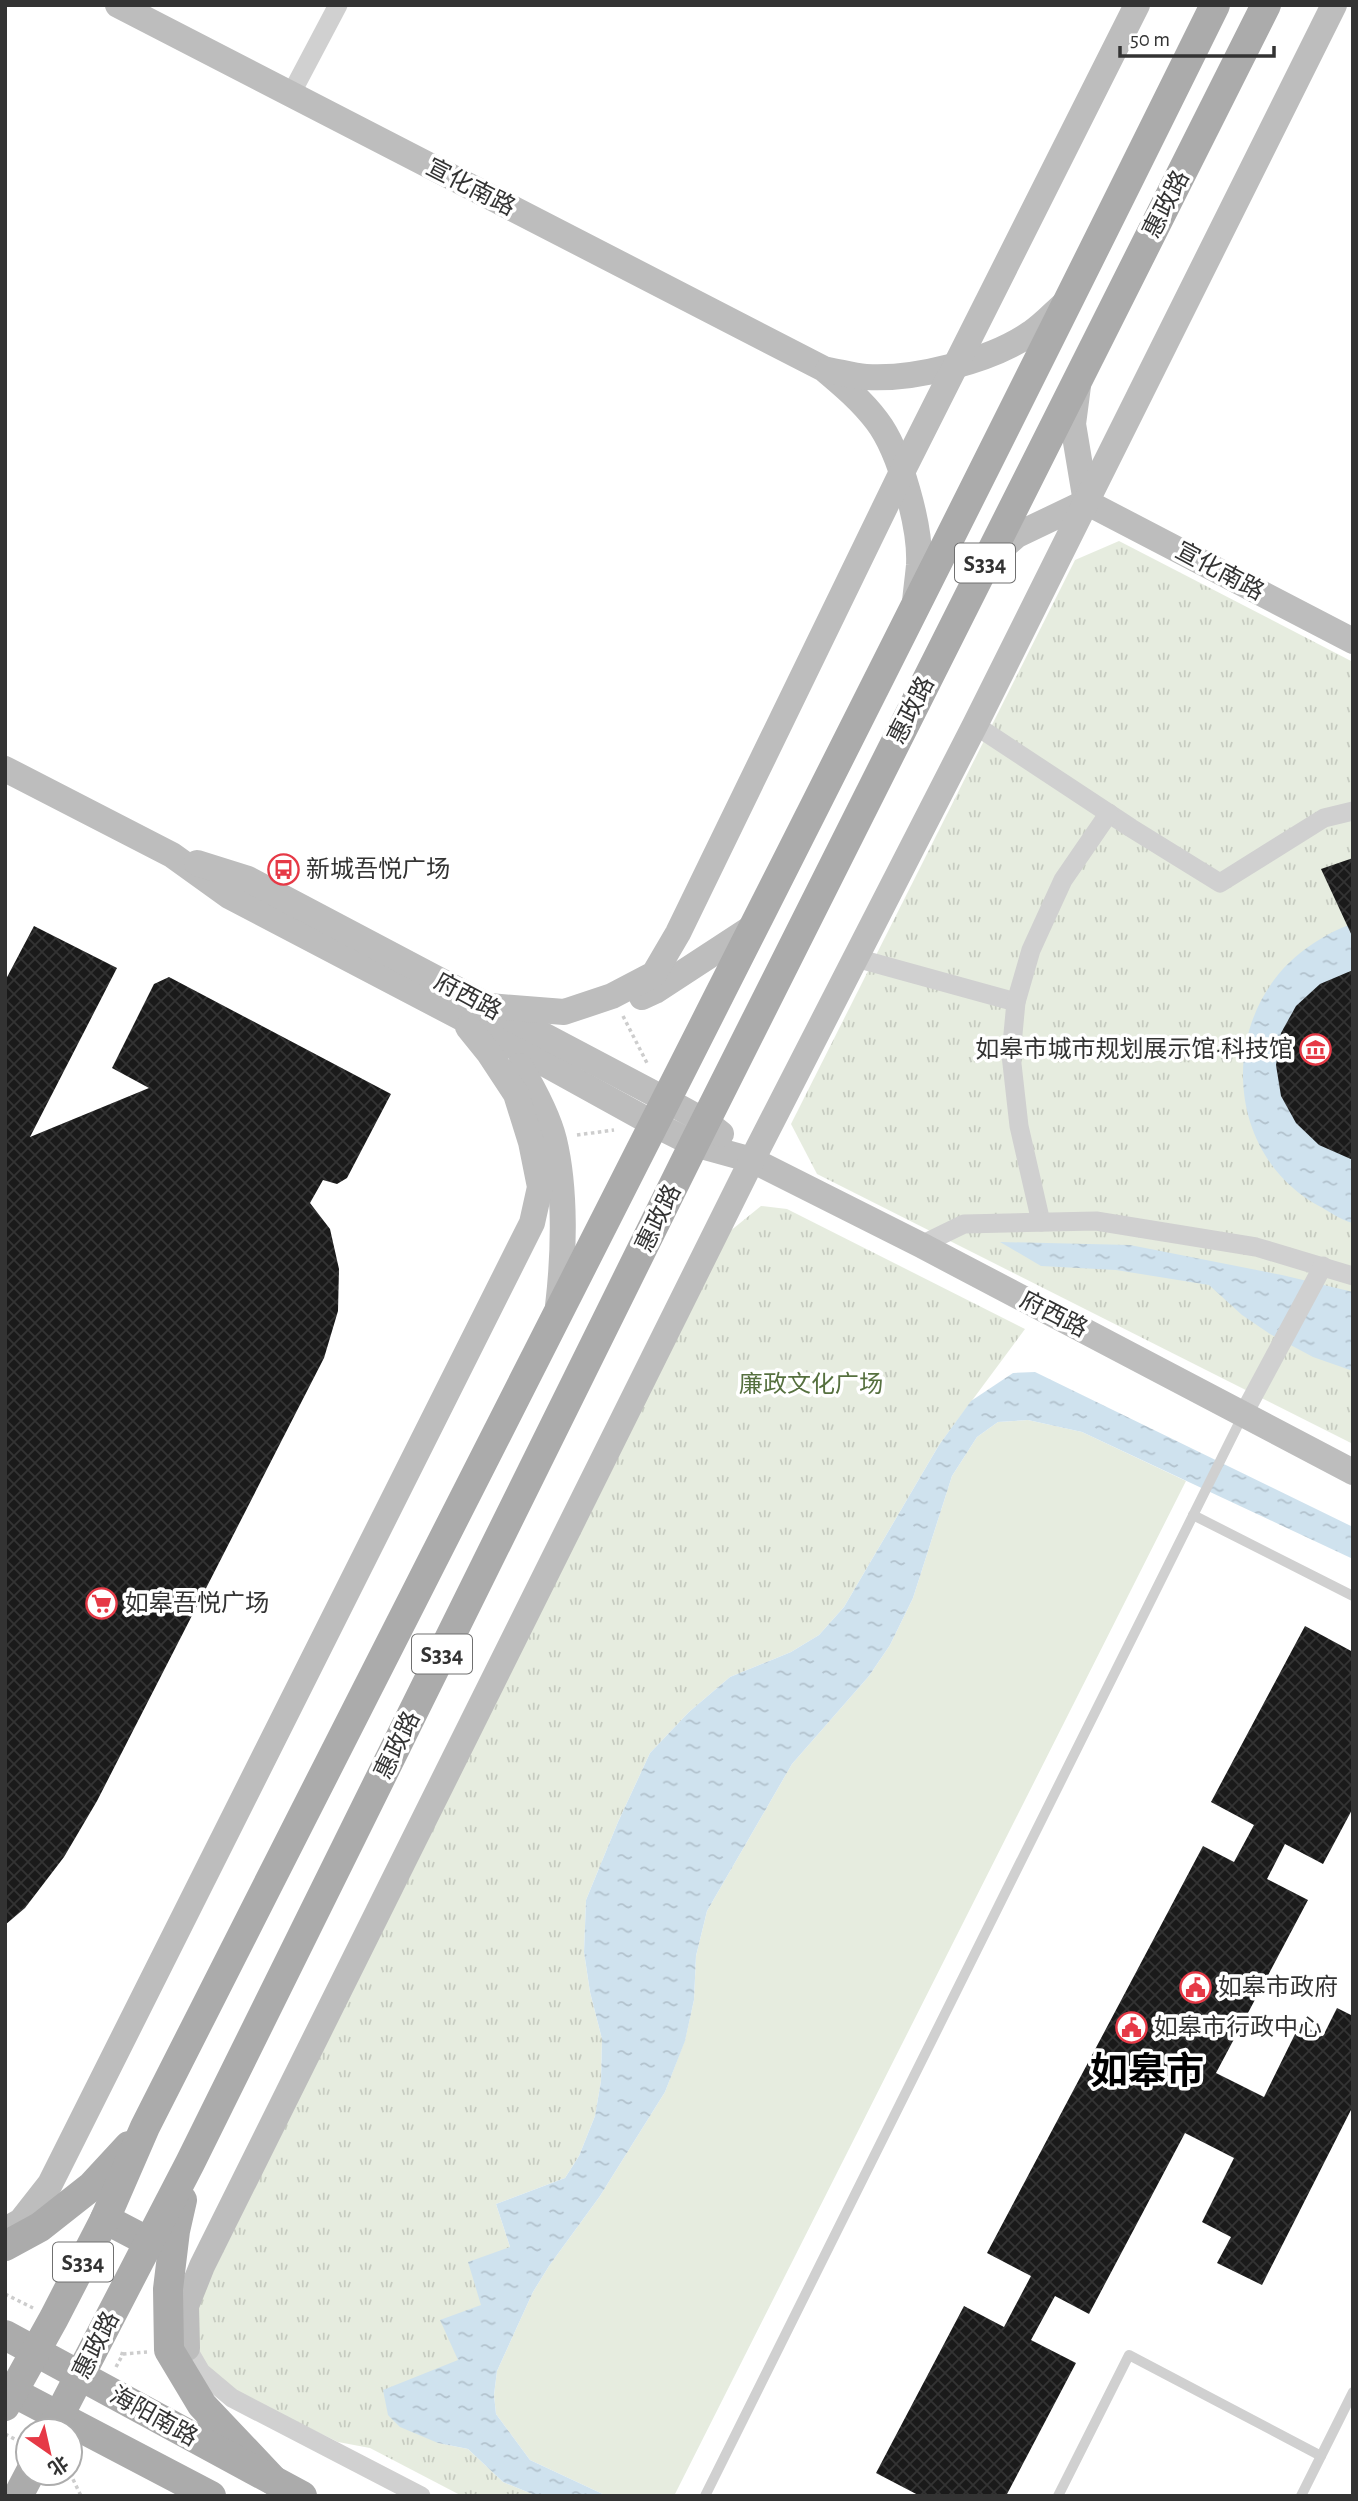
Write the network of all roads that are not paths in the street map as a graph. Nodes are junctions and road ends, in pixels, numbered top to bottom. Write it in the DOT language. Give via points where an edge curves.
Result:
graph roads {
  1 [pos="118,5"];
  2 [pos="338,5"];
  3 [pos="1138,5"];
  4 [pos="1215,5"];
  5 [pos="1266,5"];
  6 [pos="1334,5"];
  7 [pos="291,94"];
  8 [pos="1070,298"];
  9 [pos="957,365"];
  10 [pos="824,369"];
  11 [pos="1079,374"];
  12 [pos="902,472"];
  13 [pos="1086,502"];
  14 [pos="984,564"];
  15 [pos="914,607"];
  16 [pos="1353,641"];
  17 [pos="975,725"];
  18 [pos="5,769"];
  19 [pos="1353,811"];
  20 [pos="1109,813"];
  21 [pos="172,855"];
  22 [pos="756,925"];
  23 [pos="856,958"];
  24 [pos="1016,1002"];
  25 [pos="489,1006"];
  26 [pos="460,1017"];
  27 [pos="513,1033"];
  28 [pos="660,1112"];
  29 [pos="700,1133"];
  30 [pos="752,1160"];
  31 [pos="1041,1222"];
  32 [pos="921,1245"];
  33 [pos="1323,1266"];
  34 [pos="1353,1276"];
  35 [pos="558,1311"];
  36 [pos="1244,1413"];
  37 [pos="1353,1472"];
  38 [pos="1194,1515"];
  39 [pos="1353,1596"];
  40 [pos="145,2127"];
  41 [pos="191,2163"];
  42 [pos="105,2219"];
  43 [pos="5,2230"];
  44 [pos="149,2242"];
  45 [pos="5,2246"];
  46 [pos="5,2335"];
  47 [pos="187,2348"];
  48 [pos="35,2352"];
  49 [pos="81,2376"];
  50 [pos="1353,2392"];
  51 [pos="8,2396"];
  52 [pos="42,2417"];
  53 [pos="58,2417"];
  54 [pos="84,2438"];
  55 [pos="210,2446"];
  56 [pos="1321,2456"];
  57 [pos="273,2480"];
  58 [pos="200,2490"];
  59 [pos="710,2494"];
  60 [pos="302,2496"];
  61 [pos="421,2496"];
  62 [pos="1058,2496"];
  63 [pos="1301,2496"];
  1 -- 7 [label="main road, 宣化南路"];
  2 -- 7 [label="street"];
  3 -- 9 [label="main road"];
  4 -- 8 [label="main road, 惠政路 / S334"];
  5 -- 11 [label="main road, 惠政路 / S334"];
  6 -- 13 [label="main road"];
  7 -- 10 [label="main road, 宣化南路"];
  8 -- 9 [label="main road" via="1032,332 998,352"];
  8 -- 15 [label="main road, 惠政路 / S334"];
  9 -- 10 [label="main road" via="887,377"];
  9 -- 12 [label="main road"];
  10 -- 12 [label="main road" via="853,392 879,424"];
  11 -- 13 [label="main road" via="1073,424"];
  11 -- 14 [label="main road, 惠政路 / S334"];
  12 -- 15 [label="main road" via="919,562"];
  12 -- 25 [label="main road" via="654,974 612,996 564,1012"];
  13 -- 14 [label="main road" via="1017,535"];
  13 -- 16 [label="main road, 宣化南路"];
  13 -- 17 [label="main road"];
  14 -- 29 [label="main road, 惠政路 / S334"];
  15 -- 22 [label="main road, 惠政路 / S334"];
  17 -- 20 [label="street"];
  17 -- 23 [label="main road"];
  18 -- 21 [label="main road, 府西路"];
  19 -- 20 [label="street" via="1324,818 1220,883"];
  20 -- 24 [label="street" via="1063,880 1031,950"];
  21 -- 25 [label="main road, 府西路" via="248,879"];
  21 -- 26 [label="main road, 府西路" via="229,896"];
  22 -- 27 [label="main road" via="654,991 619,1007"];
  22 -- 28 [label="main road, 惠政路 / S334"];
  23 -- 24 [label="street"];
  23 -- 30 [label="main road"];
  24 -- 31 [label="street" via="1011,1055 1019,1126"];
  25 -- 27 [label="main road, 府西路"];
  26 -- 27 [label="main road, 府西路"];
  26 -- 43 [label="main road" via="516,1094 540,1187 532,1223 50,2184 21,2221"];
  27 -- 28 [label="main road, 府西路"];
  27 -- 35 [label="main road" via="554,1139 564,1261"];
  28 -- 29 [label="main road, 府西路"];
  28 -- 35 [label="main road, 惠政路 / S334"];
  29 -- 30 [label="main road, 府西路"];
  29 -- 41 [label="main road, 惠政路 / S334"];
  30 -- 32 [label="main road, 府西路"];
  30 -- 47 [label="main road" via="202,2266 186,2306"];
  31 -- 32 [label="street" via="964,1224"];
  31 -- 33 [label="street" via="1096,1221 1194,1236"];
  32 -- 36 [label="main road, 府西路"];
  33 -- 34 [label="street"];
  33 -- 36 [label="street"];
  35 -- 40 [label="main road, 惠政路 / S334"];
  36 -- 37 [label="main road, 府西路"];
  36 -- 38 [label="lane"];
  38 -- 39 [label="lane"];
  38 -- 59 [label="lane"];
  40 -- 42 [label="main road, 惠政路 / S334"];
  40 -- 45 [label="main road" via="92,2186 40,2227"];
  41 -- 44 [label="main road, 惠政路 / S334"];
  41 -- 57 [label="main road" via="168,2289 169,2350 202,2405"];
  42 -- 44 [label="main road"];
  42 -- 48 [label="main road, 惠政路 / S334"];
  44 -- 49 [label="main road, 惠政路 / S334"];
  46 -- 48 [label="main road, 海阳南路"];
  47 -- 61 [label="street" via="201,2372 232,2398"];
  48 -- 49 [label="main road, 海阳南路"];
  48 -- 51 [label="main road, 惠政路 / S334"];
  49 -- 53 [label="main road, 惠政路 / S334"];
  49 -- 55 [label="main road, 海阳南路"];
  50 -- 56 [label="lane"];
  51 -- 52 [label="main road, 海阳南路"];
  54 -- 58 [label="main road, 海阳南路"];
  55 -- 57 [label="main road, 海阳南路"];
  55 -- 58 [label="main road"];
  56 -- 62 [label="lane" via="1129,2354"];
  56 -- 63 [label="lane"];
  57 -- 60 [label="main road, 海阳南路"];
}
